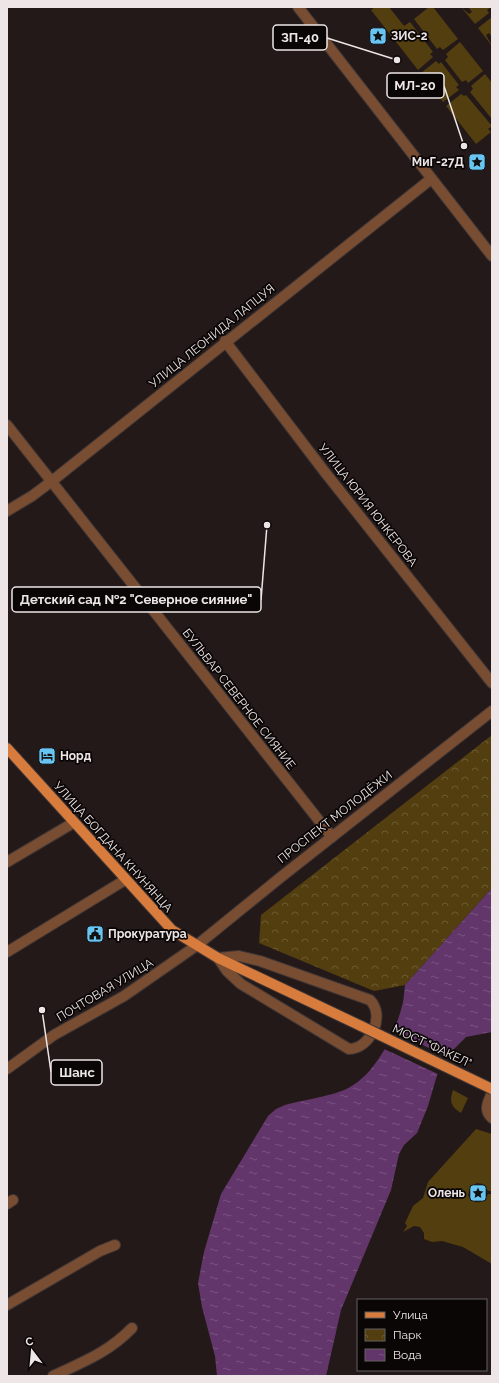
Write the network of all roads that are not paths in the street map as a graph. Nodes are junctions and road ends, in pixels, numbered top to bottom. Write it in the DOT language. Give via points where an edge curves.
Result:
graph roads {
  1 [pos="298,7"];
  2 [pos="431,179"];
  3 [pos="492,256"];
  4 [pos="225,341"];
  5 [pos="7,425"];
  6 [pos="52,481"];
  7 [pos="7,511"];
  8 [pos="492,683"];
  9 [pos="492,711"];
  10 [pos="7,748"];
  11 [pos="74,823"];
  12 [pos="332,837"];
  13 [pos="7,862"];
  14 [pos="125,880"];
  15 [pos="196,946"];
  16 [pos="7,952"];
  17 [pos="218,958"];
  18 [pos="360,1026"];
  19 [pos="7,1069"];
  20 [pos="492,1089"];
  21 [pos="492,1093"];
  22 [pos="492,1118"];
  23 [pos="115,1245"];
  24 [pos="7,1305"];
  25 [pos="132,1328"];
  26 [pos="53,1376"];
  1 -- 2 [label="street"];
  2 -- 3 [label="street"];
  2 -- 4 [label="street, УЛИЦА ЛЕОНИДА ЛАПЦУЯ"];
  4 -- 6 [label="street, УЛИЦА ЛЕОНИДА ЛАПЦУЯ"];
  4 -- 8 [label="street, УЛИЦА ЮРИЯ ЮНКЕРОВА"];
  5 -- 6 [label="street, БУЛЬВАР СЕВЕРНОЕ СИЯНИЕ"];
  6 -- 7 [label="street, УЛИЦА ЛЕОНИДА ЛАПЦУЯ"];
  6 -- 12 [label="street, БУЛЬВАР СЕВЕРНОЕ СИЯНИЕ"];
  9 -- 12 [label="street, ПРОСПЕКТ МОЛОДЁЖИ"];
  10 -- 11 [label="main road, УЛИЦА БОГДАНА КНУНЯНЦА"];
  11 -- 13 [label="street"];
  11 -- 14 [label="main road, УЛИЦА БОГДАНА КНУНЯНЦА"];
  12 -- 15 [label="street, ПРОСПЕКТ МОЛОДЁЖИ"];
  14 -- 15 [label="main road, УЛИЦА БОГДАНА КНУНЯНЦА" via="168,926"];
  14 -- 16 [label="street"];
  15 -- 17 [label="main road, УЛИЦА БОГДАНА КНУНЯНЦА"];
  15 -- 19 [label="street, ПОЧТОВАЯ УЛИЦА" via="124,996 54,1035"];
  17 -- 17 [label="street" via="241,984 343,1047 354,1049 365,1043 376,1023 378,1015 370,1000 249,957"];
  17 -- 18 [label="main road, УЛИЦА БОГДАНА КНУНЯНЦА"];
  18 -- 20 [label="main road, МОСТ \"ФАКЕЛ\", bridge"];
  21 -- 22 [label="street" via="486,1108"];
  23 -- 24 [label="street" via="100,1251"];
  25 -- 26 [label="street" via="118,1343"];
}
